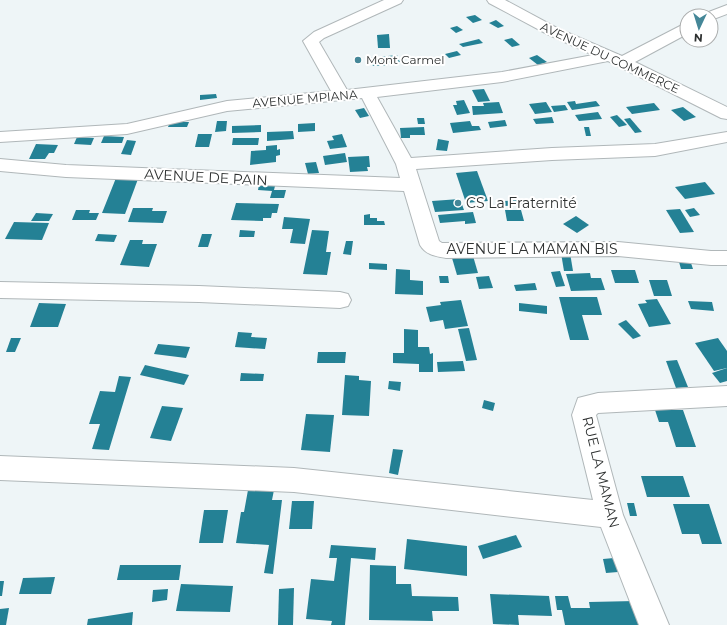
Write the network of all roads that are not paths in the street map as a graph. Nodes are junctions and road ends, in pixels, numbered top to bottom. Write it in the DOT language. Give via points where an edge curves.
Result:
graph roads {
  1 [pos="396,0"];
  2 [pos="494,0"];
  3 [pos="679,31"];
  4 [pos="616,59"];
  5 [pos="367,94"];
  6 [pos="342,96"];
  7 [pos="727,114"];
  8 [pos="0,136"];
  9 [pos="727,137"];
  10 [pos="405,164"];
  11 [pos="0,165"];
  12 [pos="412,185"];
  13 [pos="727,258"];
  14 [pos="0,290"];
  15 [pos="340,300"];
  16 [pos="727,396"];
  17 [pos="0,468"];
  18 [pos="610,515"];
  19 [pos="654,625"];
  1 -- 6 [label="street" via="311,41"];
  2 -- 4 [label="street, AVENUE DU COMMERCE"];
  3 -- 4 [label="street, AVENUE MPIANA"];
  4 -- 5 [label="street, AVENUE MPIANA"];
  4 -- 7 [label="street, AVENUE DU COMMERCE"];
  5 -- 6 [label="street, AVENUE MPIANA"];
  5 -- 10 [label="street, AVENUE LA MAMAN BIS"];
  6 -- 8 [label="street, AVENUE MPIANA" via="227,106 128,129"];
  9 -- 10 [label="street" via="655,150"];
  10 -- 12 [label="street, AVENUE LA MAMAN BIS"];
  11 -- 12 [label="street, AVENUE DE PAIN" via="66,171"];
  12 -- 13 [label="street, AVENUE LA MAMAN BIS" via="430,245 436,249 618,249"];
  14 -- 15 [label="street"];
  16 -- 18 [label="street, RUE LA MAMAN" via="587,405 584,415"];
  17 -- 18 [label="street" via="294,480"];
  18 -- 19 [label="street, RUE LA MAMAN"];
}
